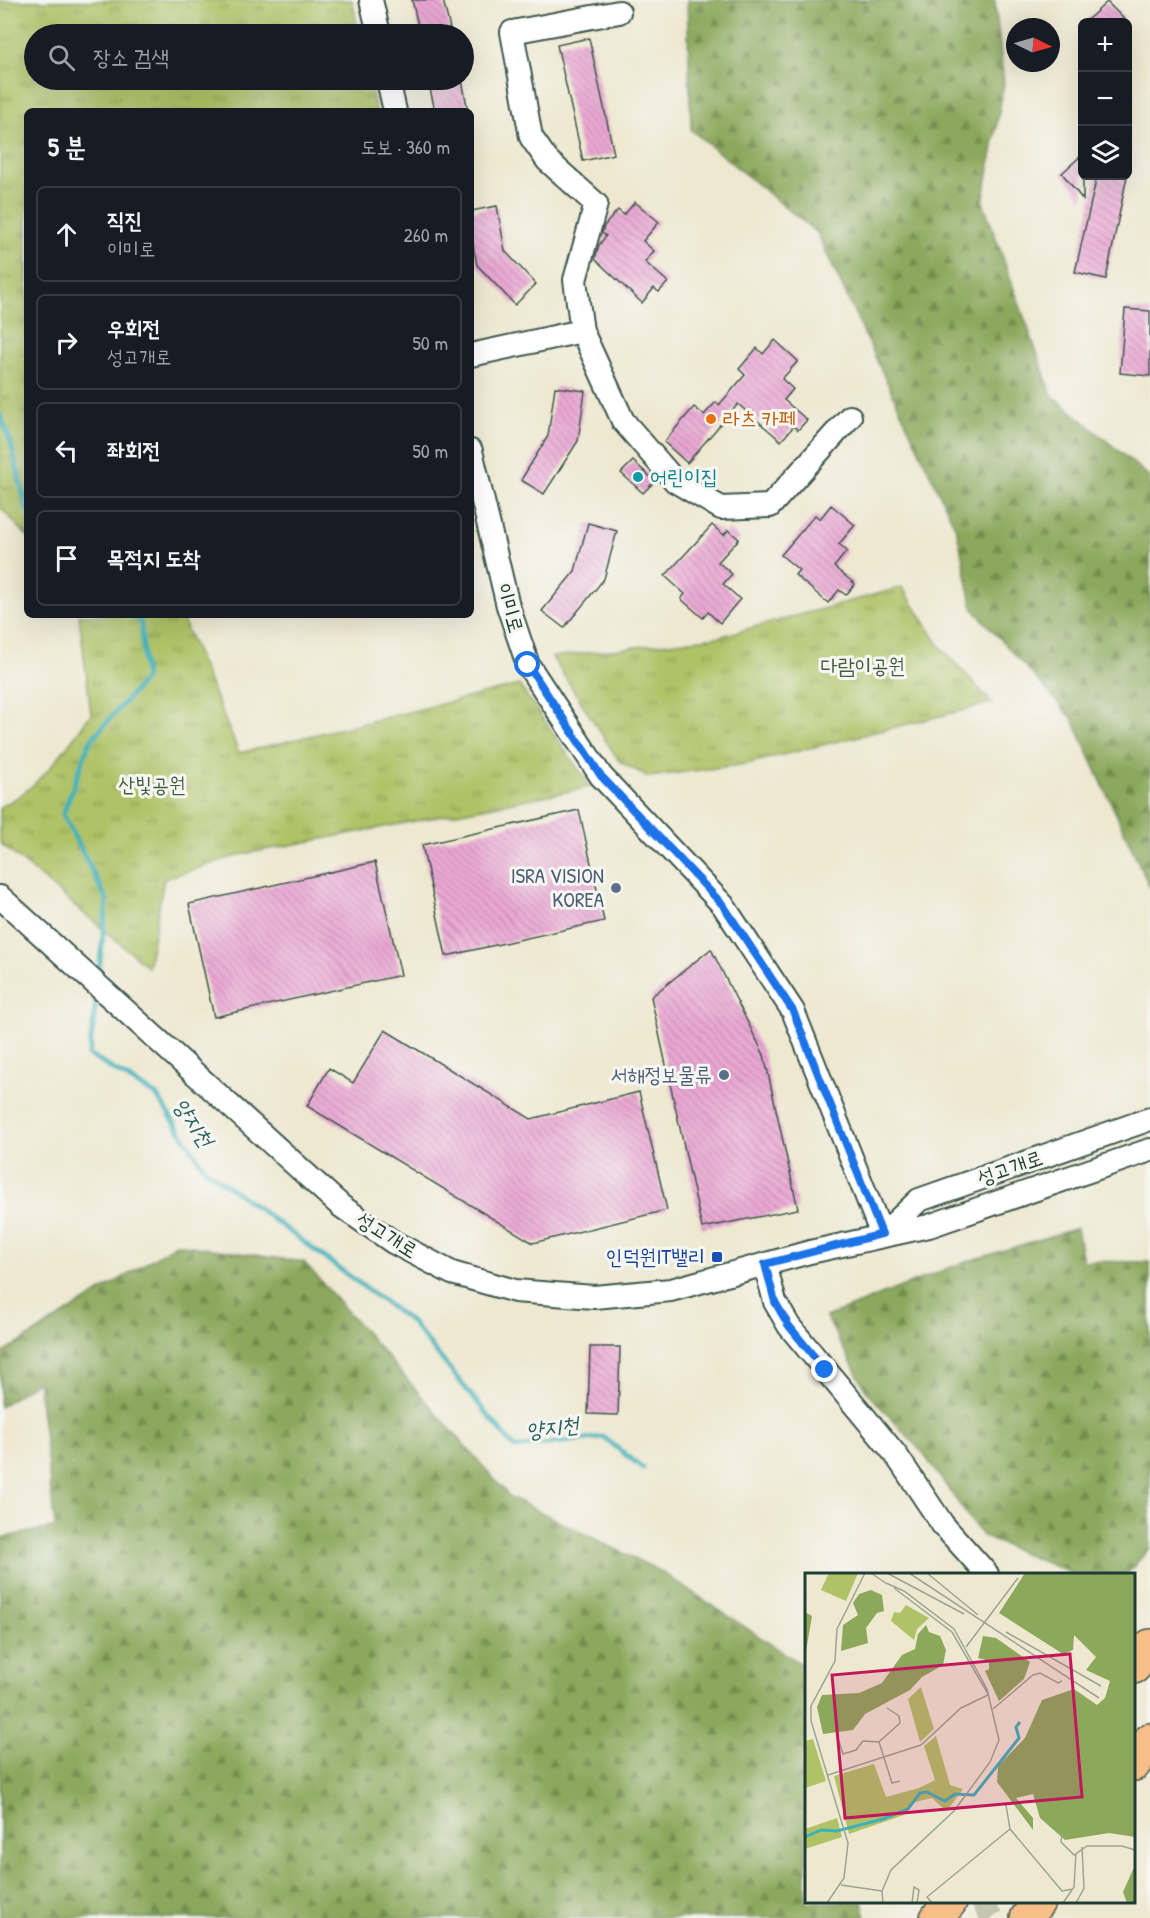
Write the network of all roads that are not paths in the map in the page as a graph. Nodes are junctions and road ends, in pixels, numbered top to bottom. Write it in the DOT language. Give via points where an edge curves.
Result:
graph roads {
  1 [pos="371,0"];
  2 [pos="620,12"];
  3 [pos="377,24"];
  4 [pos="390,90"];
  5 [pos="394,108"];
  6 [pos="582,331"];
  7 [pos="474,354"];
  8 [pos="850,417"];
  9 [pos="474,464"];
  10 [pos="0,897"];
  11 [pos="1150,1119"];
  12 [pos="1149,1151"];
  13 [pos="882,1234"];
  14 [pos="765,1264"];
  15 [pos="985,1573"];
  16 [pos="1150,1646"];
  17 [pos="1135,1666"];
  18 [pos="1150,1740"];
  19 [pos="1135,1762"];
  20 [pos="949,1903"];
  21 [pos="1037,1903"];
  22 [pos="937,1918"];
  23 [pos="1027,1918"];
  1 -- 3 [label="street"];
  2 -- 6 [label="street" via="512,32 531,137 547,160 596,204 575,280"];
  4 -- 5 [label="street"];
  6 -- 7 [label="street"];
  6 -- 8 [label="street" via="623,422 675,481 721,508 771,506"];
  9 -- 13 [label="street, 이미로" via="508,606 528,665 601,776 723,905 793,1011"];
  10 -- 14 [label="street, 성고개로" via="341,1206 393,1242 452,1273 515,1291 594,1297 671,1290"];
  11 -- 13 [label="street, 성고개로" via="919,1200"];
  12 -- 13 [label="street, 성고개로" via="929,1226"];
  13 -- 14 [label="street, 성고개로"];
  14 -- 15 [label="street" via="775,1302 789,1326 896,1455 943,1525"];
  16 -- 17 [label="highway"];
  18 -- 19 [label="highway"];
  20 -- 22 [label="highway"];
  21 -- 23 [label="highway"];
}
